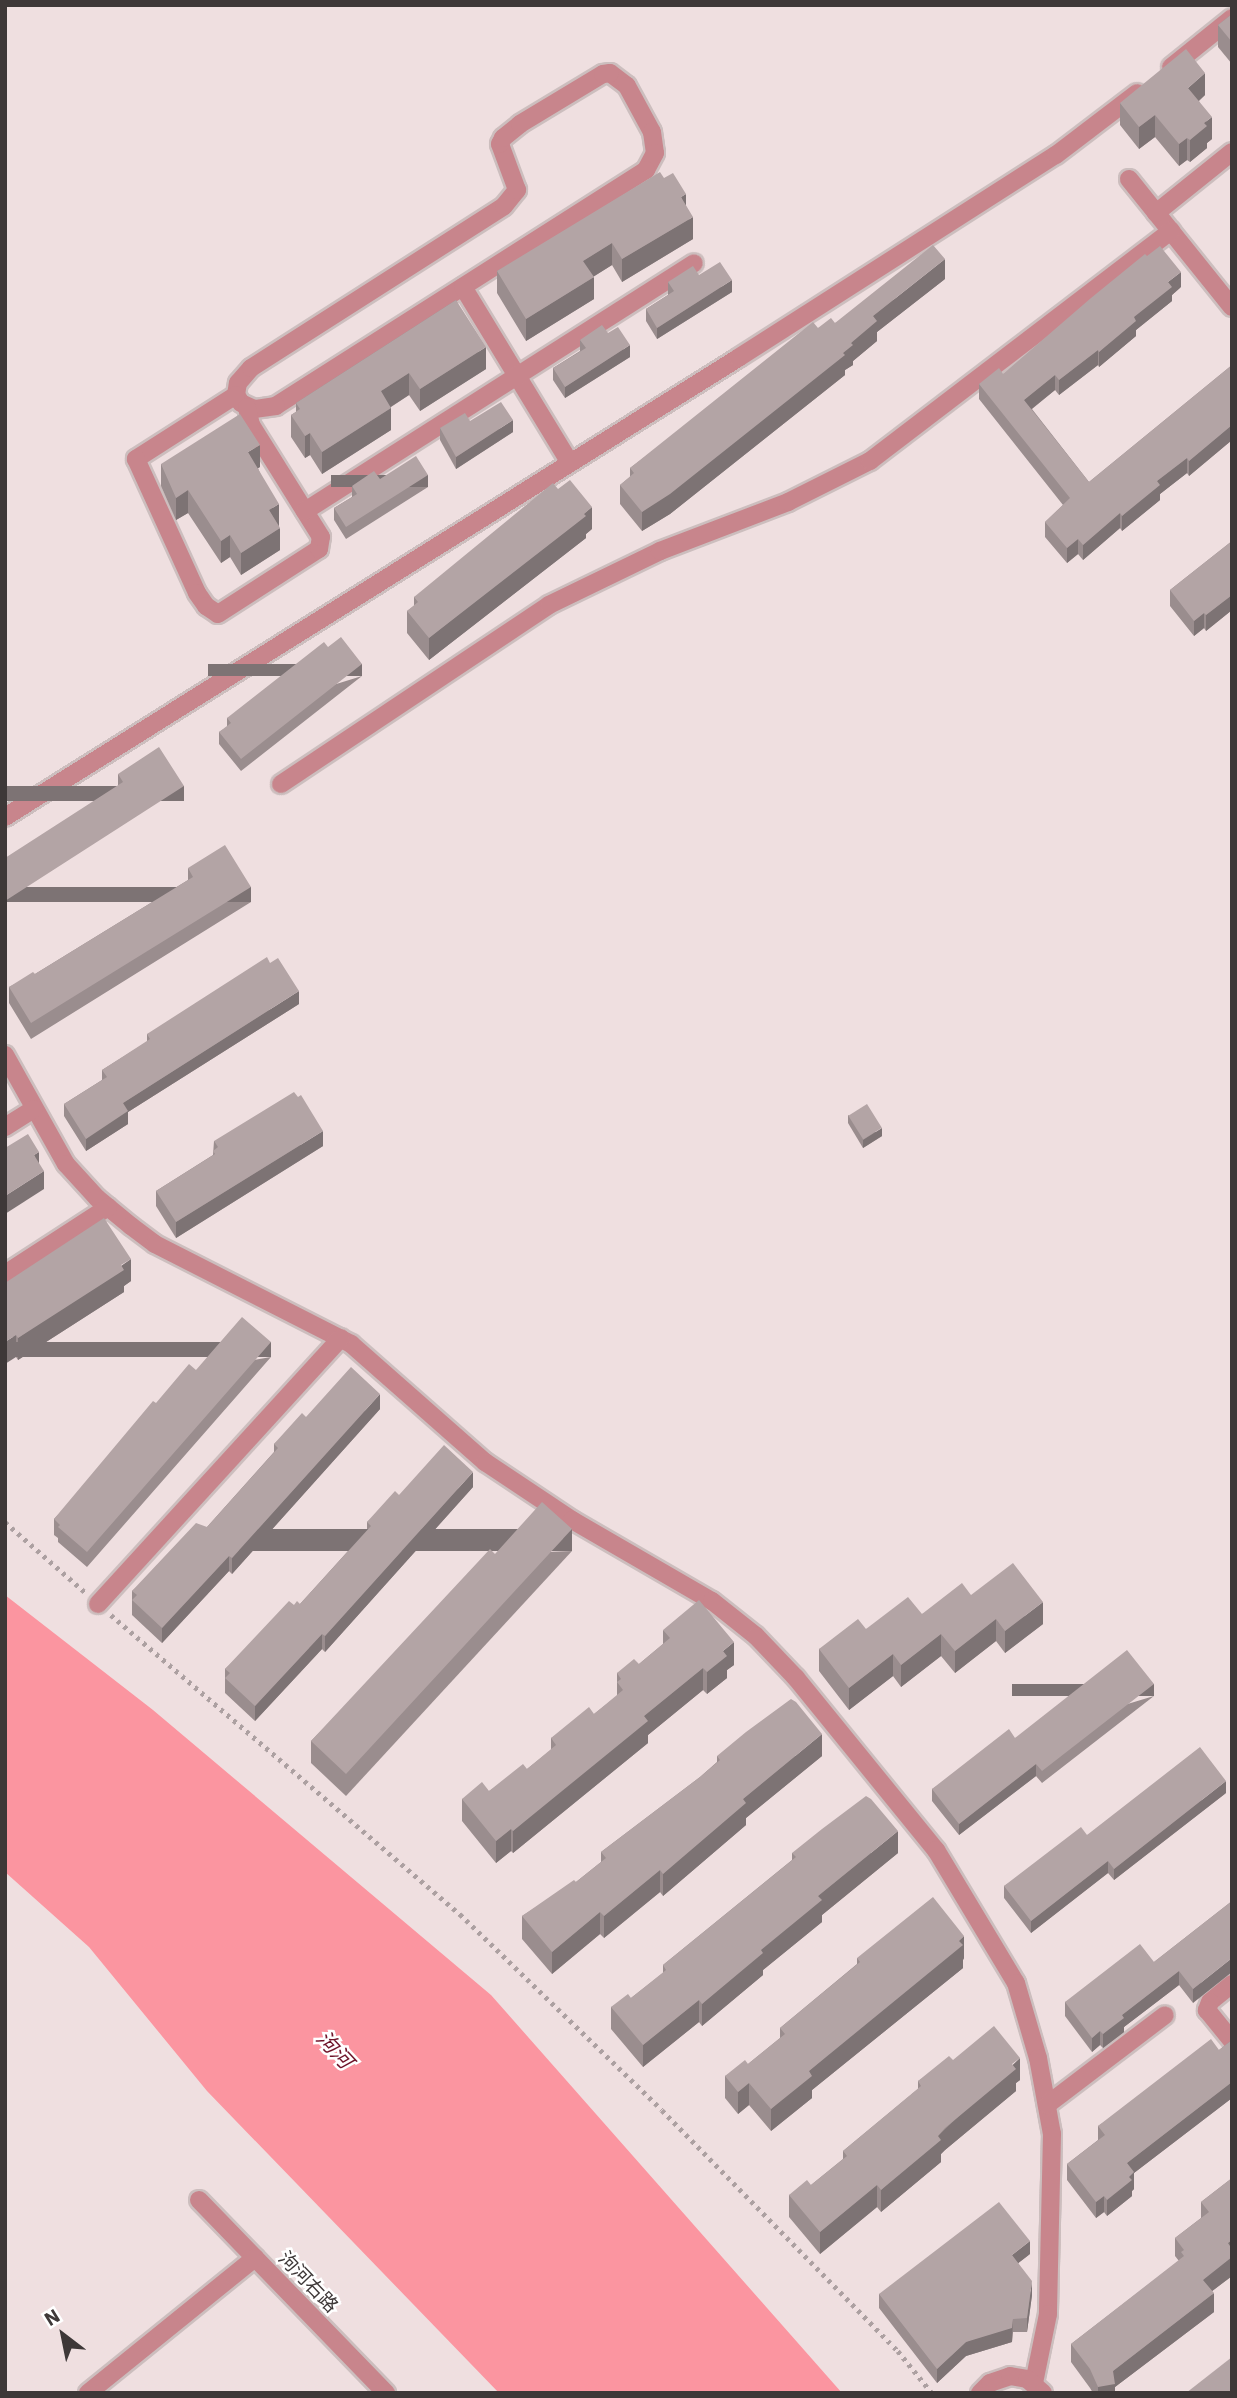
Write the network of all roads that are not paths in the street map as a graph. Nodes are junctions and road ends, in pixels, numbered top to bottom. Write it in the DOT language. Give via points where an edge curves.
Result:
graph roads {
  1 [pos="1232,18"];
  2 [pos="1232,152"];
  3 [pos="1129,179"];
  4 [pos="1156,213"];
  5 [pos="1171,231"];
  6 [pos="694,263"];
  7 [pos="463,287"];
  8 [pos="1232,306"];
  9 [pos="517,376"];
  10 [pos="242,401"];
  11 [pos="570,463"];
  12 [pos="305,511"];
  13 [pos="281,784"];
  14 [pos="5,817"];
  15 [pos="5,1055"];
  16 [pos="34,1109"];
  17 [pos="5,1127"];
  18 [pos="108,1207"];
  19 [pos="5,1274"];
  20 [pos="341,1338"];
  21 [pos="98,1604"];
  22 [pos="1232,1984"];
  23 [pos="1165,2015"];
  24 [pos="1232,2041"];
  25 [pos="1047,2105"];
  26 [pos="199,2200"];
  27 [pos="255,2258"];
  28 [pos="1039,2388"];
  29 [pos="88,2393"];
  30 [pos="386,2393"];
  31 [pos="980,2393"];
  1 -- 11 [label="street" via="1056,155"];
  2 -- 4 [label="street"];
  3 -- 4 [label="street"];
  4 -- 5 [label="street"];
  5 -- 8 [label="street"];
  5 -- 13 [label="street" via="870,461 788,502 660,551 550,605"];
  6 -- 9 [label="street"];
  7 -- 9 [label="street"];
  7 -- 10 [label="street" via="276,406 254,409"];
  7 -- 10 [label="street" via="646,170 655,153 652,132 627,86 616,76 603,74 503,138 499,144 517,190 504,206 251,368 238,383"];
  9 -- 11 [label="street"];
  9 -- 12 [label="street"];
  10 -- 12 [label="street" via="251,425"];
  10 -- 12 [label="street" via="136,459 206,606 218,614 319,549 321,537"];
  11 -- 14 [label="street"];
  15 -- 16 [label="street"];
  16 -- 17 [label="street"];
  16 -- 18 [label="street" via="66,1164"];
  18 -- 19 [label="street"];
  18 -- 20 [label="street" via="155,1244"];
  20 -- 21 [label="street"];
  20 -- 25 [label="street" via="485,1462 572,1520 712,1601 756,1636 796,1678 936,1850 999,1952 1025,2007"];
  22 -- 24 [label="street" via="1207,2010"];
  23 -- 25 [label="street"];
  25 -- 28 [label="street" via="1052,2134 1048,2314"];
  26 -- 27 [label="street, 泃河右路"];
  27 -- 29 [label="street"];
  27 -- 30 [label="street, 泃河右路"];
  28 -- 31 [label="street" via="1010,2376 990,2383"];
}
